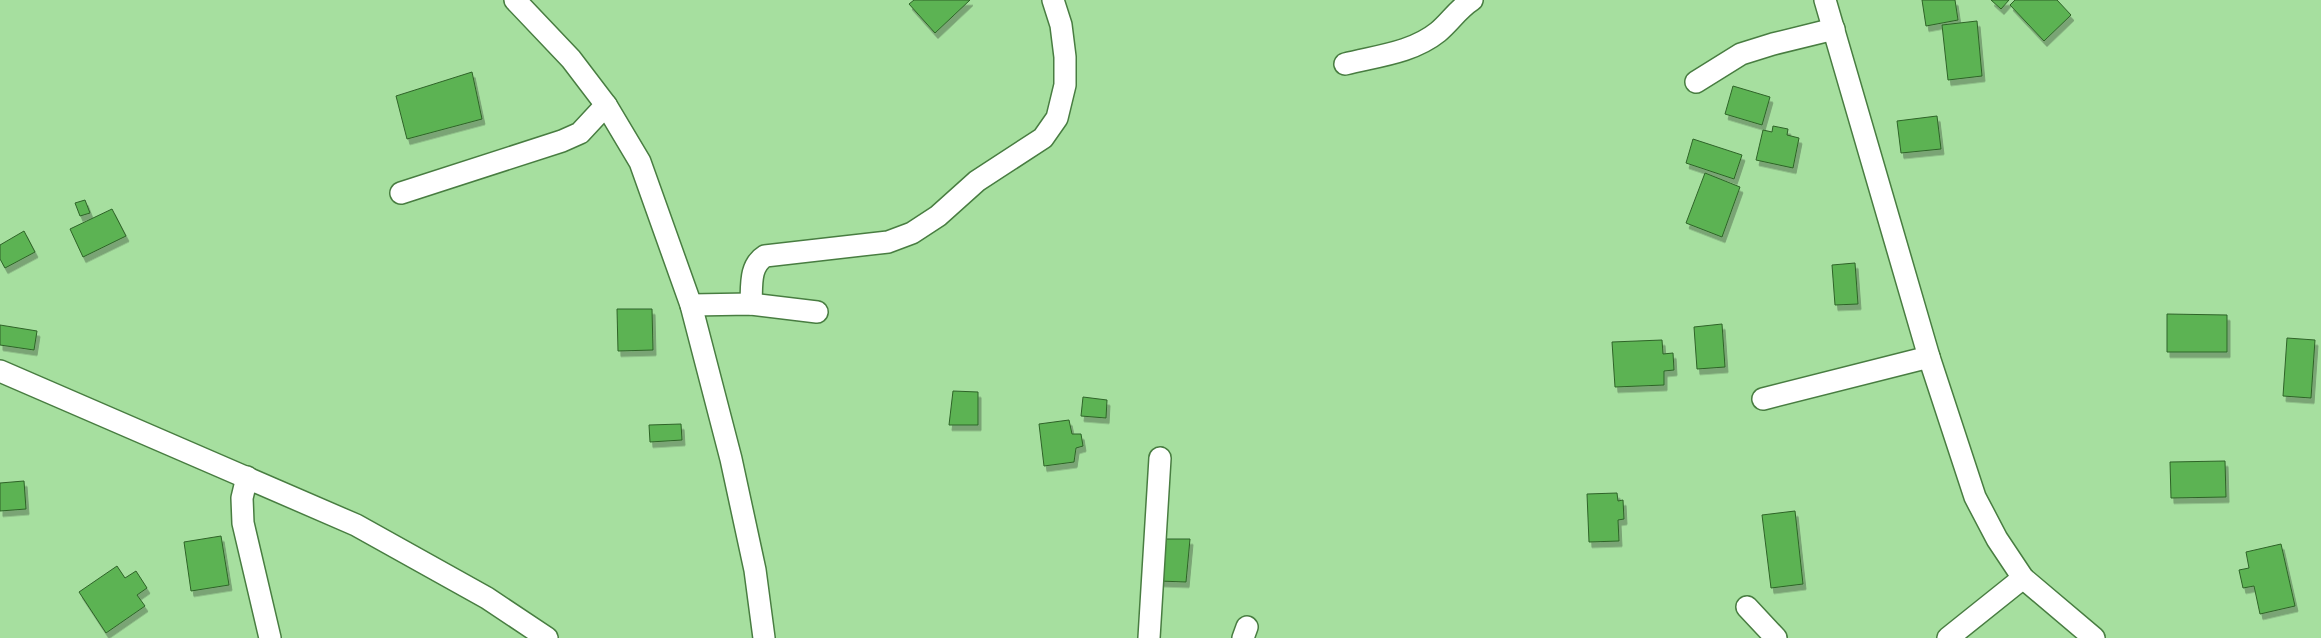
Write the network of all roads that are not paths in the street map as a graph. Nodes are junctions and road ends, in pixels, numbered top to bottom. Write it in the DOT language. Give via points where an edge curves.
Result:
graph roads {
  1 [pos="515,0"];
  2 [pos="1053,0"];
  3 [pos="1472,0"];
  4 [pos="1825,0"];
  5 [pos="1834,29"];
  6 [pos="1345,64"];
  7 [pos="1696,82"];
  8 [pos="606,105"];
  9 [pos="401,193"];
  10 [pos="691,304"];
  11 [pos="751,304"];
  12 [pos="817,312"];
  13 [pos="1929,357"];
  14 [pos="0,371"];
  15 [pos="1763,399"];
  16 [pos="1160,458"];
  17 [pos="247,477"];
  18 [pos="2023,578"];
  19 [pos="1746,607"];
  20 [pos="270,638"];
  21 [pos="547,638"];
  22 [pos="764,638"];
  23 [pos="1149,638"];
  24 [pos="1776,638"];
  25 [pos="1948,638"];
  26 [pos="2094,638"];
  1 -- 8 [label="street" via="571,59"];
  2 -- 11 [label="street" via="1061,25 1064,85 1057,118 1043,138 977,181 938,216 912,233 888,242 765,256 754,268"];
  3 -- 6 [label="street" via="1429,39 1408,49"];
  4 -- 5 [label="street"];
  5 -- 7 [label="street" via="1740,54"];
  5 -- 13 [label="street"];
  8 -- 9 [label="street" via="580,133 562,141"];
  8 -- 10 [label="street" via="640,162"];
  10 -- 11 [label="street"];
  10 -- 22 [label="street" via="756,570"];
  11 -- 12 [label="street"];
  13 -- 15 [label="street"];
  13 -- 18 [label="street" via="1975,497 1997,540"];
  14 -- 17 [label="street"];
  16 -- 23 [label="street"];
  17 -- 20 [label="street" via="242,498 243,523"];
  17 -- 21 [label="street" via="356,525 486,598"];
  18 -- 25 [label="street"];
  18 -- 26 [label="street"];
  19 -- 24 [label="street"];
}
